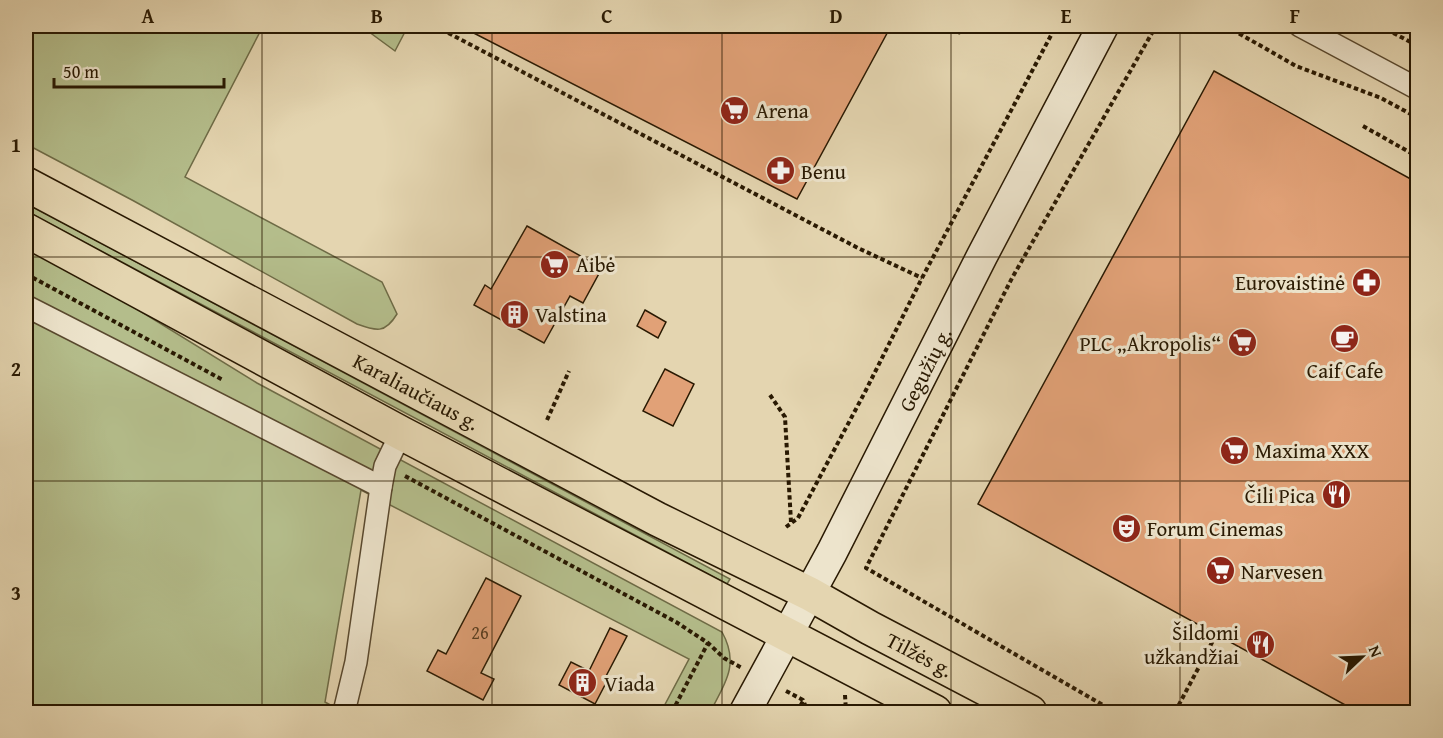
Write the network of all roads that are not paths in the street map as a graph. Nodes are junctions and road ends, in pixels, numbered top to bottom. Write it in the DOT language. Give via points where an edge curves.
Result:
graph roads {
  1 [pos="1103,26"];
  2 [pos="1300,26"];
  3 [pos="1418,89"];
  4 [pos="26,184"];
  5 [pos="26,230"];
  6 [pos="26,306"];
  7 [pos="401,433"];
  8 [pos="381,487"];
  9 [pos="810,594"];
  10 [pos="787,635"];
  11 [pos="344,712"];
  12 [pos="745,712"];
  13 [pos="935,712"];
  14 [pos="1030,712"];
  1 -- 9 [label="main road, Gegužių g."];
  2 -- 3 [label="street"];
  4 -- 9 [label="highway, Karaliaučiaus g." via="657,519"];
  5 -- 7 [label="highway"];
  6 -- 8 [label="street"];
  7 -- 8 [label="street" via="385,466"];
  7 -- 10 [label="highway"];
  8 -- 11 [label="street" via="356,662"];
  9 -- 10 [label="main road, Gegužių g."];
  9 -- 14 [label="highway, Tilžės g."];
  10 -- 12 [label="main road, Gegužių g."];
  10 -- 13 [label="highway, Tilžės g."];
}
